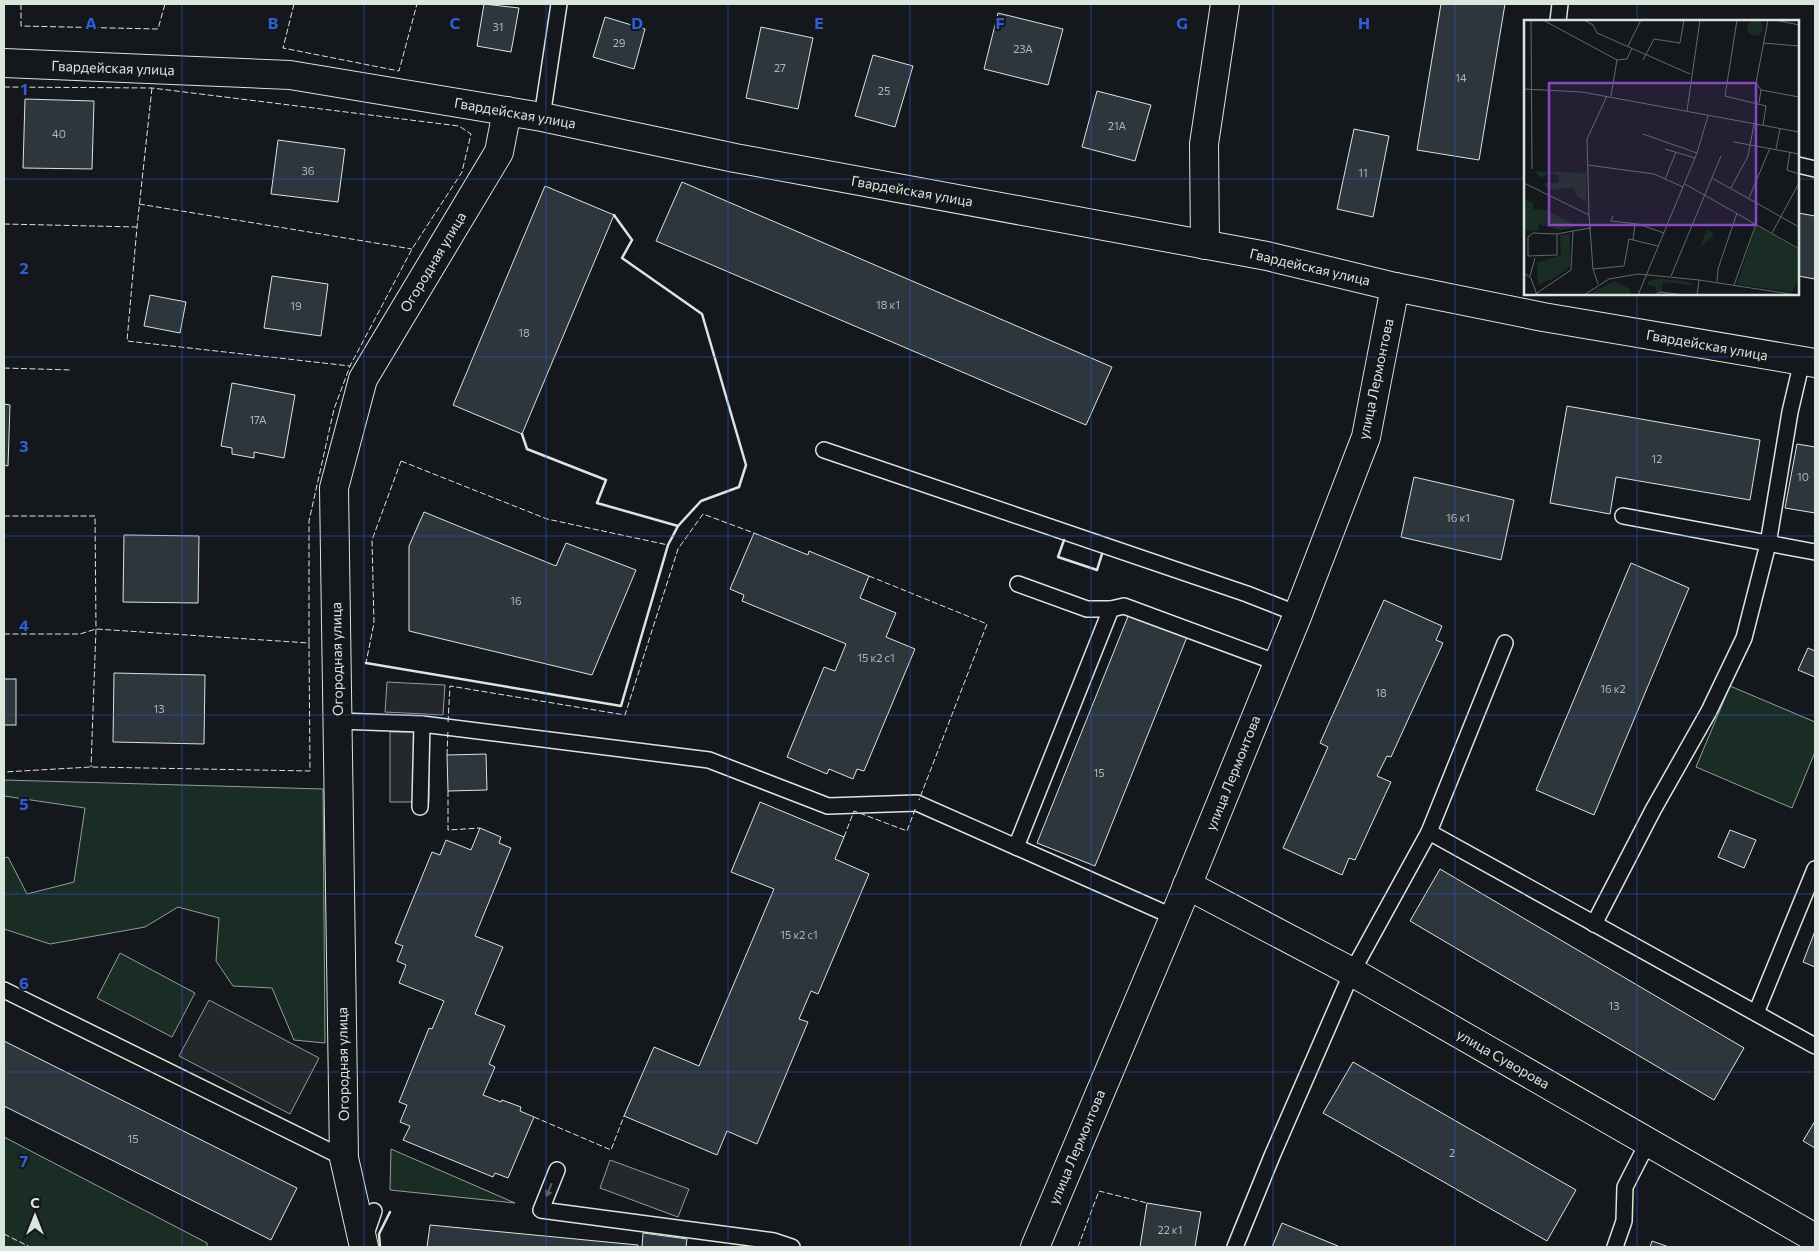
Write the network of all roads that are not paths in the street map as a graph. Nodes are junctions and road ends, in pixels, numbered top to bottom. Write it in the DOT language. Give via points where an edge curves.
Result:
graph roads {
  1 [pos="559,4"];
  2 [pos="1224,4"];
  3 [pos="1560,4"];
  4 [pos="1558,20"];
  5 [pos="4,63"];
  6 [pos="507,111"];
  7 [pos="542,117"];
  8 [pos="1799,165"];
  9 [pos="1815,169"];
  10 [pos="1205,245"];
  11 [pos="1395,287"];
  12 [pos="1809,362"];
  13 [pos="824,450"];
  14 [pos="1623,516"];
  15 [pos="1768,544"];
  16 [pos="1815,552"];
  17 [pos="1018,584"];
  18 [pos="1111,609"];
  19 [pos="1298,614"];
  20 [pos="1505,643"];
  21 [pos="1278,663"];
  22 [pos="338,721"];
  23 [pos="422,724"];
  24 [pos="420,807"];
  25 [pos="1429,832"];
  26 [pos="1016,847"];
  27 [pos="1815,869"];
  28 [pos="1187,885"];
  29 [pos="1174,917"];
  30 [pos="1594,924"];
  31 [pos="1352,972"];
  32 [pos="4,990"];
  33 [pos="1756,1013"];
  34 [pos="1815,1046"];
  35 [pos="1648,1142"];
  36 [pos="344,1158"];
  37 [pos="557,1170"];
  38 [pos="374,1211"];
  39 [pos="1811,1240"];
  40 [pos="752,1243"];
  41 [pos="364,1245"];
  42 [pos="792,1247"];
  43 [pos="1035,1247"];
  44 [pos="1235,1247"];
  45 [pos="1615,1247"];
  1 -- 7 [label="lane"];
  2 -- 10 [label="street" via="1204,144"];
  3 -- 4 [label="lane"];
  5 -- 6 [label="street, Гвардейская улица" via="290,75"];
  6 -- 7 [label="street, Гвардейская улица"];
  6 -- 22 [label="street, Огородная улица" via="499,152 364,380 334,488"];
  7 -- 10 [label="street, Гвардейская улица" via="735,158"];
  8 -- 9 [label="lane"];
  10 -- 11 [label="street, Гвардейская улица"];
  11 -- 12 [label="street, Гвардейская улица" via="1543,317"];
  11 -- 19 [label="street, улица Лермонтова" via="1366,437"];
  12 -- 15 [label="lane" via="1790,412"];
  13 -- 19 [label="lane"];
  14 -- 15 [label="lane"];
  15 -- 16 [label="lane"];
  15 -- 30 [label="lane" via="1744,638 1709,711 1652,810"];
  17 -- 18 [label="lane" via="1086,609"];
  18 -- 21 [label="lane" via="1124,606"];
  18 -- 26 [label="lane"];
  19 -- 21 [label="street, улица Лермонтова"];
  20 -- 25 [label="lane"];
  21 -- 28 [label="street, улица Лермонтова"];
  22 -- 23 [label="lane"];
  22 -- 36 [label="street, Огородная улица"];
  23 -- 24 [label="lane"];
  23 -- 26 [label="lane" via="709,760 828,806 918,803"];
  25 -- 30 [label="lane"];
  25 -- 31 [label="lane"];
  26 -- 29 [label="lane"];
  27 -- 33 [label="lane"];
  28 -- 29 [label="street, улица Лермонтова"];
  28 -- 31 [label="street, улица Суворова"];
  29 -- 43 [label="street, улица Лермонтова"];
  30 -- 33 [label="lane"];
  31 -- 35 [label="street, улица Суворова"];
  31 -- 44 [label="lane"];
  32 -- 36 [label="lane"];
  33 -- 34 [label="lane"];
  35 -- 39 [label="street, улица Суворова"];
  35 -- 45 [label="lane" via="1624,1187 1624,1220"];
  36 -- 41 [label="street, Огородная улица"];
  37 -- 40 [label="lane, one-way" via="541,1210"];
  38 -- 41 [label="lane"];
  40 -- 42 [label="lane" via="774,1241"];
}
